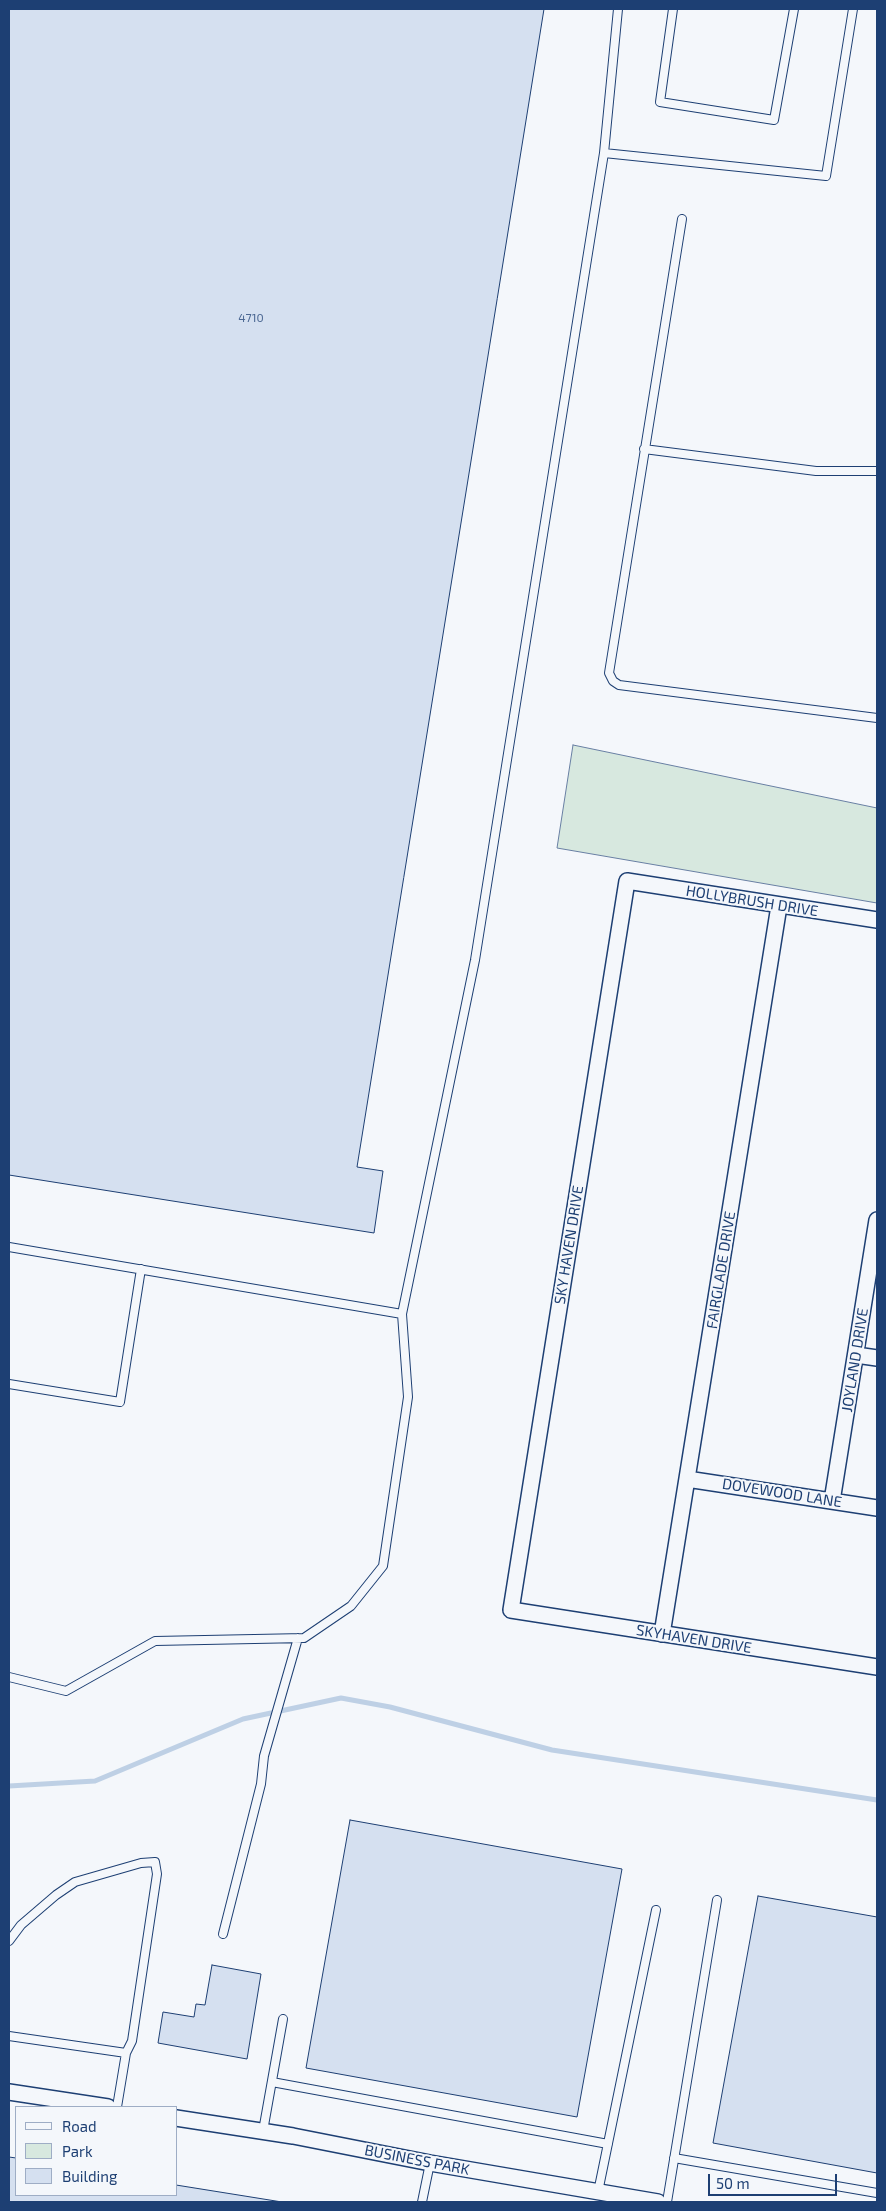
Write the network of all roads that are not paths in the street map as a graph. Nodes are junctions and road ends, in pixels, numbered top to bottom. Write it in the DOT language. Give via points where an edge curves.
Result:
graph roads {
  1 [pos="618,9"];
  2 [pos="673,9"];
  3 [pos="794,9"];
  4 [pos="853,9"];
  5 [pos="604,153"];
  6 [pos="682,219"];
  7 [pos="644,449"];
  8 [pos="877,470"];
  9 [pos="877,718"];
  10 [pos="627,881"];
  11 [pos="779,906"];
  12 [pos="877,920"];
  13 [pos="877,1220"];
  14 [pos="9,1247"];
  15 [pos="141,1269"];
  16 [pos="402,1314"];
  17 [pos="856,1355"];
  18 [pos="877,1358"];
  19 [pos="9,1384"];
  20 [pos="687,1478"];
  21 [pos="832,1501"];
  22 [pos="877,1508"];
  23 [pos="511,1610"];
  24 [pos="662,1634"];
  25 [pos="298,1638"];
  26 [pos="877,1667"];
  27 [pos="9,1676"];
  28 [pos="717,1900"];
  29 [pos="656,1910"];
  30 [pos="223,1934"];
  31 [pos="9,1941"];
  32 [pos="283,2019"];
  33 [pos="9,2036"];
  34 [pos="126,2053"];
  35 [pos="272,2082"];
  36 [pos="9,2092"];
  37 [pos="101,2106"];
  38 [pos="117,2106"];
  39 [pos="178,2118"];
  40 [pos="263,2131"];
  41 [pos="608,2144"];
  42 [pos="674,2158"];
  43 [pos="430,2163"];
  44 [pos="598,2192"];
  45 [pos="877,2193"];
  46 [pos="422,2202"];
  47 [pos="658,2202"];
  48 [pos="667,2202"];
  1 -- 5 [label="lane"];
  2 -- 3 [label="lane" via="660,102 774,120"];
  4 -- 5 [label="lane" via="826,176"];
  5 -- 16 [label="lane" via="475,960"];
  6 -- 7 [label="lane"];
  7 -- 8 [label="lane" via="816,471"];
  7 -- 9 [label="lane" via="609,673 613,681 619,685"];
  10 -- 11 [label="street, HOLLYBRUSH DRIVE"];
  10 -- 23 [label="street, SKY HAVEN DRIVE"];
  11 -- 12 [label="street, HOLLYBRUSH DRIVE"];
  11 -- 20 [label="street, FAIRGLADE DRIVE"];
  13 -- 17 [label="street, JOYLAND DRIVE"];
  14 -- 15 [label="lane"];
  15 -- 16 [label="lane"];
  15 -- 19 [label="lane" via="120,1402"];
  16 -- 25 [label="lane" via="408,1398 383,1566 351,1606 304,1638"];
  17 -- 18 [label="street"];
  17 -- 21 [label="street, JOYLAND DRIVE"];
  20 -- 21 [label="street, DOVEWOOD LANE"];
  20 -- 24 [label="street, FAIRGLADE DRIVE"];
  21 -- 22 [label="street, DOVEWOOD LANE"];
  23 -- 24 [label="street, SKYHAVEN DRIVE"];
  24 -- 26 [label="street, SKYHAVEN DRIVE"];
  25 -- 27 [label="lane" via="155,1641 66,1691"];
  25 -- 30 [label="lane" via="264,1756 261,1784"];
  28 -- 42 [label="lane"];
  29 -- 41 [label="lane"];
  31 -- 34 [label="lane" via="21,1925 75,1882 155,1862 157,1874 132,2041"];
  32 -- 35 [label="lane"];
  33 -- 34 [label="lane"];
  34 -- 38 [label="lane"];
  35 -- 40 [label="lane"];
  35 -- 41 [label="lane"];
  36 -- 37 [label="street"];
  39 -- 40 [label="street, BUSINESS PARK"];
  40 -- 43 [label="street, BUSINESS PARK"];
  41 -- 44 [label="lane"];
  42 -- 45 [label="lane"];
  42 -- 48 [label="lane"];
  43 -- 44 [label="street, BUSINESS PARK"];
  43 -- 46 [label="lane"];
  44 -- 47 [label="street, BUSINESS PARK"];
}
